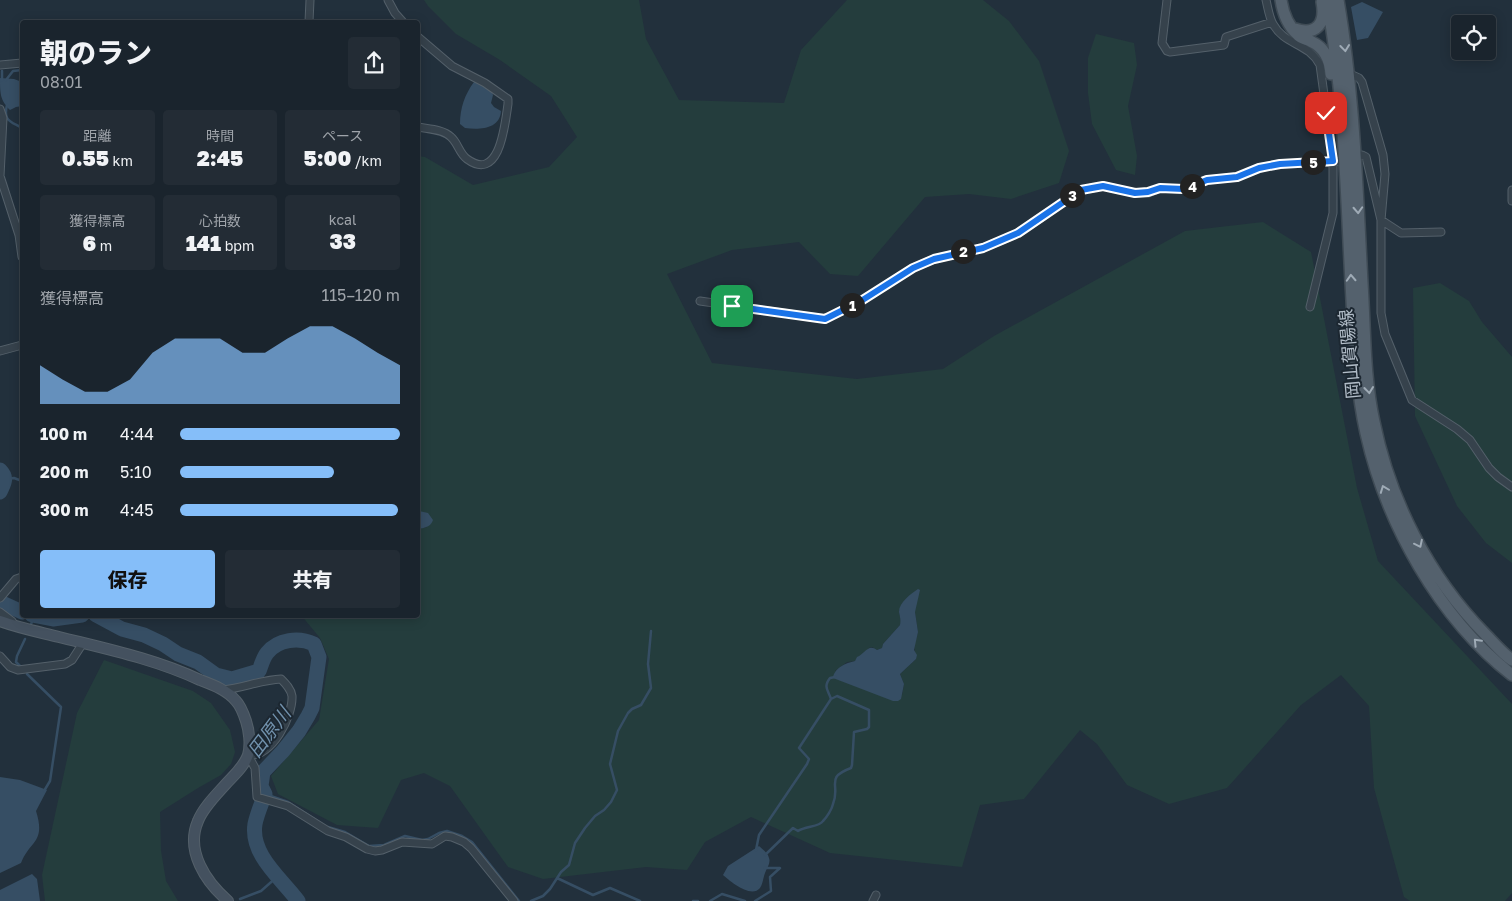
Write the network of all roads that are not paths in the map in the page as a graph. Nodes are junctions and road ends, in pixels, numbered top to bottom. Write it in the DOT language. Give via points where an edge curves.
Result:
graph roads {
  1 [pos="310,0"];
  2 [pos="388,0"];
  3 [pos="1167,0"];
  4 [pos="1266,0"];
  5 [pos="1281,0"];
  6 [pos="1322,0"];
  7 [pos="1336,1"];
  8 [pos="309,20"];
  9 [pos="401,20"];
  10 [pos="1272,22"];
  11 [pos="1293,28"];
  12 [pos="420,39"];
  13 [pos="20,63"];
  14 [pos="0,65"];
  15 [pos="1348,74"];
  16 [pos="0,109"];
  17 [pos="420,127"];
  18 [pos="1344,148"];
  19 [pos="1344,159"];
  20 [pos="1512,190"];
  21 [pos="1512,201"];
  22 [pos="1381,220"];
  23 [pos="1441,232"];
  24 [pos="20,242"];
  25 [pos="700,300"];
  26 [pos="1310,307"];
  27 [pos="20,346"];
  28 [pos="0,351"];
  29 [pos="1512,487"];
  30 [pos="20,578"];
  31 [pos="1,597"];
  32 [pos="0,612"];
  33 [pos="0,622"];
  34 [pos="14,626"];
  35 [pos="83,643"];
  36 [pos="0,656"];
  37 [pos="1512,660"];
  38 [pos="1512,675"];
  39 [pos="223,690"];
  40 [pos="248,755"];
  41 [pos="228,901"];
  42 [pos="514,901"];
  1 -- 8 [label="street"];
  2 -- 9 [label="street"];
  3 -- 10 [label="street" via="1162,43 1170,52 1224,45 1226,37"];
  4 -- 10 [label="street"];
  5 -- 11 [label="main road, 岡山賀陽線" via="1283,12"];
  6 -- 11 [label="main road" via="1322,22 1315,29 1303,32"];
  7 -- 15 [label="main road, 岡山賀陽線, one-way"];
  7 -- 18 [label="main road, 岡山賀陽線" via="1335,46"];
  10 -- 19 [label="street" via="1287,40 1315,56"];
  11 -- 18 [label="main road, 岡山賀陽線" via="1298,36 1323,49 1329,60 1335,111"];
  12 -- 17 [label="street" via="452,66 508,99 498,151 491,162 484,165 467,159 451,136"];
  13 -- 14 [label="street"];
  15 -- 19 [label="main road, 岡山賀陽線"];
  15 -- 22 [label="street" via="1362,82 1383,155 1385,174"];
  16 -- 24 [label="street" via="3,118 0,176"];
  18 -- 19 [label="main road, 岡山賀陽線"];
  19 -- 22 [label="street" via="1366,157"];
  19 -- 25 [label="street" via="1280,164 1237,177 1207,180 1184,189 1160,188 1135,193 1103,186 1081,190 1018,233 983,248 934,259 913,268 825,319"];
  19 -- 26 [label="street"];
  19 -- 37 [label="main road, 岡山賀陽線, one-way" via="1374,422 1386,468 1398,502 1442,583 1471,619"];
  38 -- 19 [label="main road, 岡山賀陽線, one-way" via="1464,629 1431,586 1408,547 1376,470 1366,434 1356,358"];
  20 -- 21 [label="street"];
  22 -- 23 [label="street" via="1401,233"];
  22 -- 29 [label="street" via="1382,320 1412,400 1470,440 1489,468"];
  27 -- 28 [label="street"];
  30 -- 31 [label="street"];
  32 -- 34 [label="street" via="12,620"];
  33 -- 34 [label="main road"];
  34 -- 35 [label="main road"];
  35 -- 36 [label="street" via="72,660 65,664 18,670 10,667"];
  35 -- 39 [label="main road" via="177,669"];
  39 -- 40 [label="main road" via="236,701 247,722"];
  39 -- 40 [label="street" via="281,679 290,690 290,710 285,725 265,750 255,756"];
  40 -- 41 [label="main road" via="201,815 194,836 199,865 209,882"];
  40 -- 42 [label="street" via="255,768 257,797 288,806 328,831 376,851 402,842 432,844 445,836 452,837 471,848"];
}
